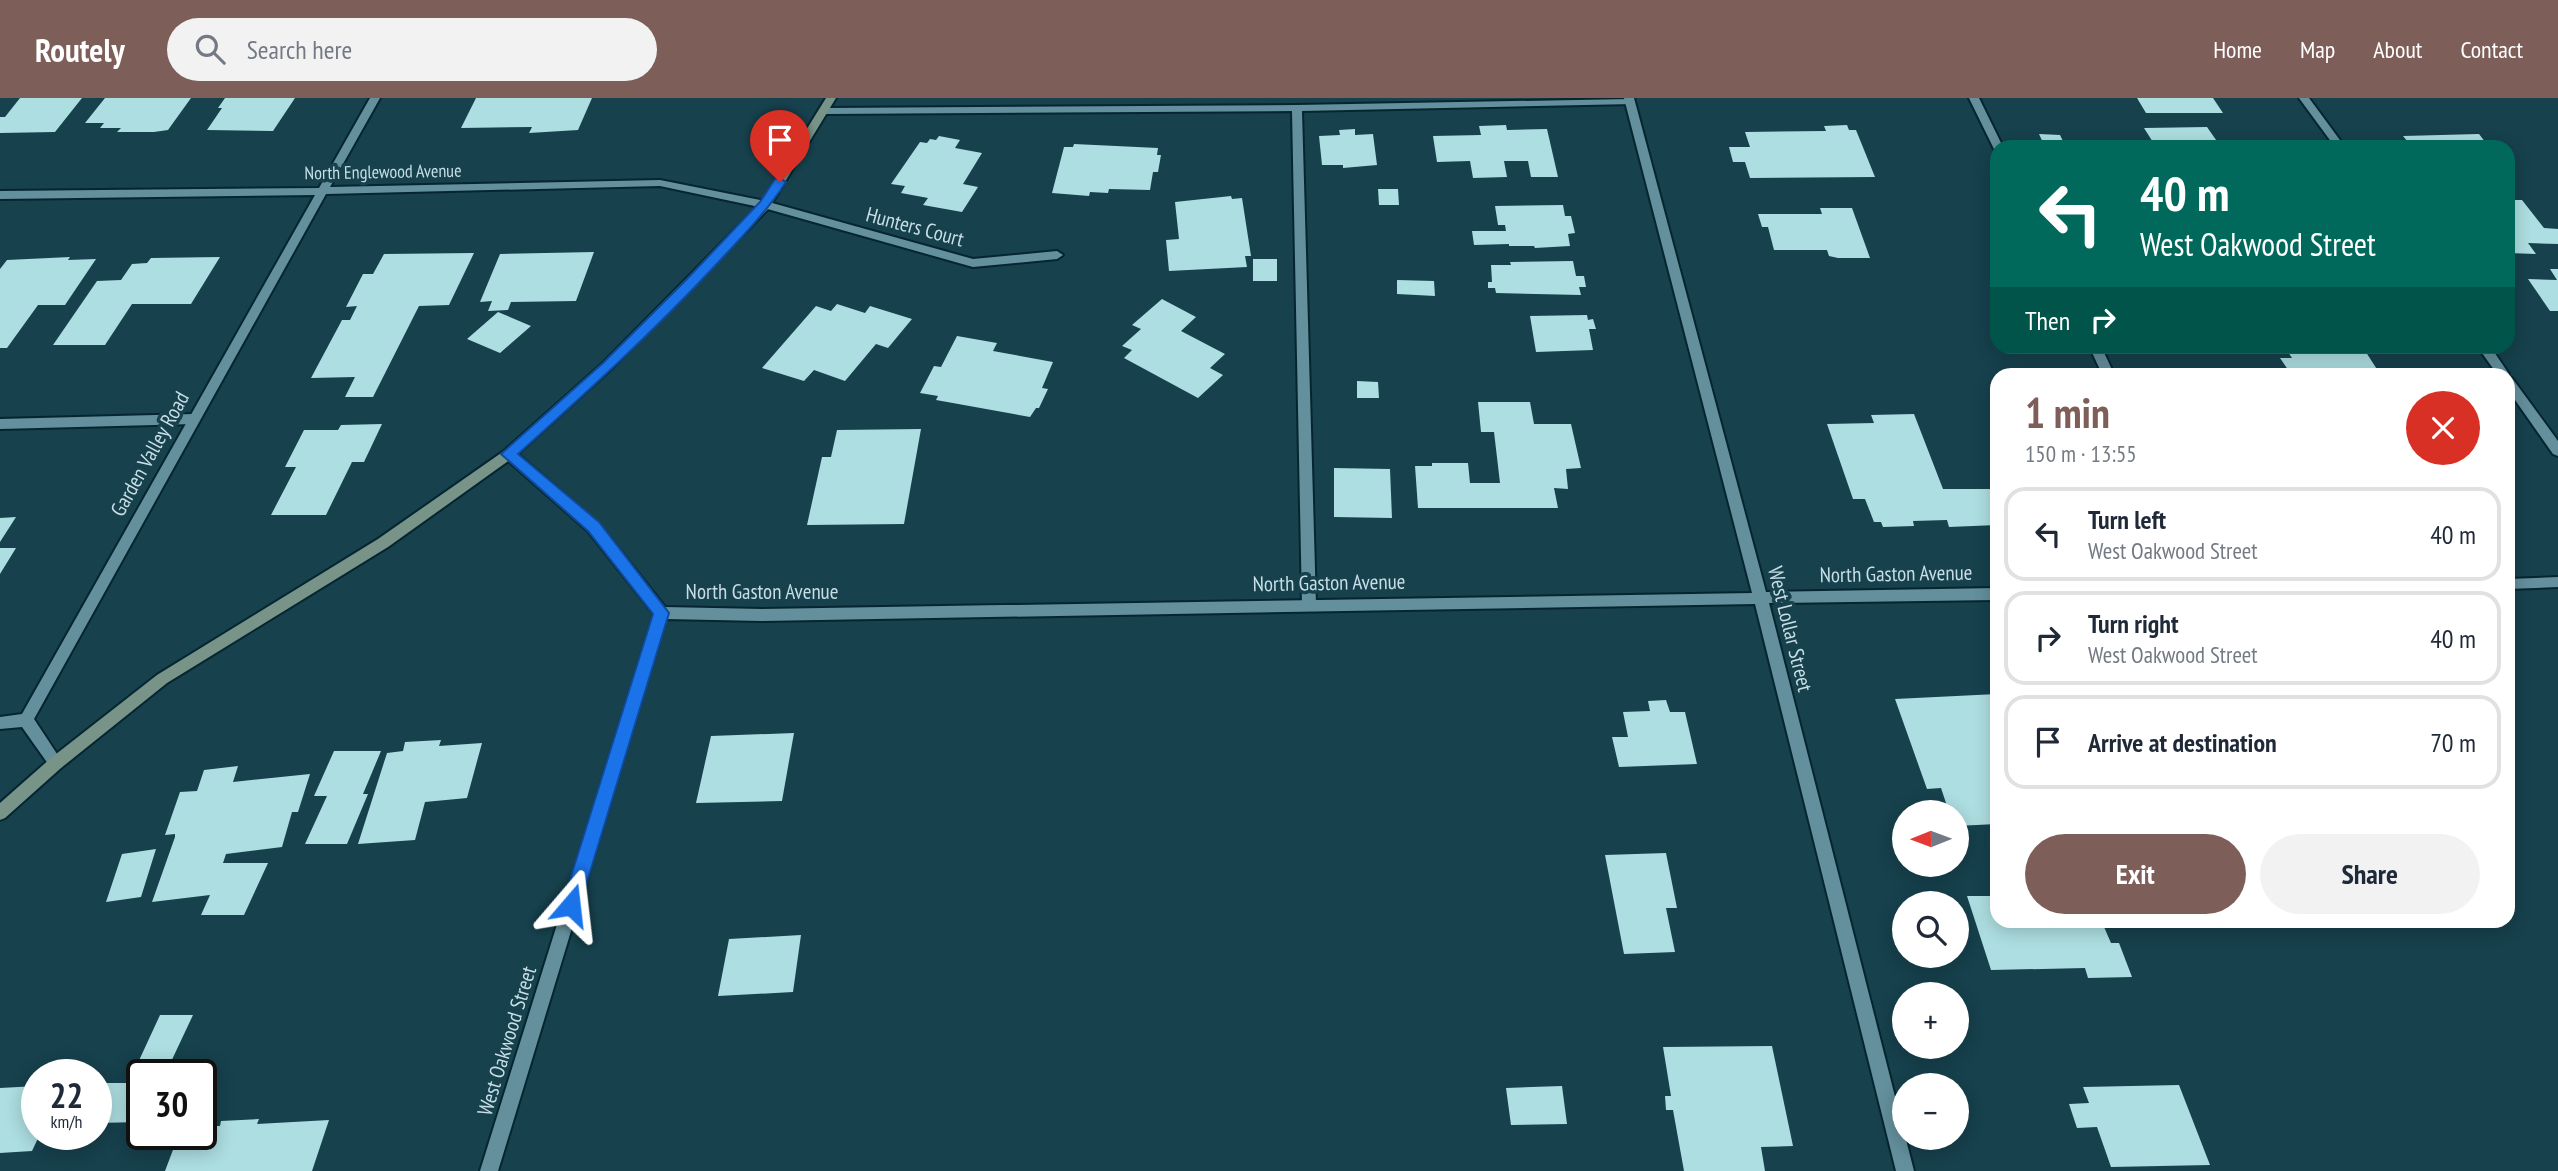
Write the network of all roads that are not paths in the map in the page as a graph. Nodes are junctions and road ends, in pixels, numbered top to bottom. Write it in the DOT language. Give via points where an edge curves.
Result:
graph roads {
  1 [pos="375,98"];
  2 [pos="831,98"];
  3 [pos="1974,98"];
  4 [pos="2304,98"];
  5 [pos="1630,100"];
  6 [pos="1297,108"];
  7 [pos="825,111"];
  8 [pos="1995,140"];
  9 [pos="2335,140"];
  10 [pos="321,191"];
  11 [pos="0,195"];
  12 [pos="765,205"];
  13 [pos="1057,255"];
  14 [pos="2515,391"];
  15 [pos="194,419"];
  16 [pos="0,424"];
  17 [pos="2558,451"];
  18 [pos="509,454"];
  19 [pos="2558,582"];
  20 [pos="2515,583"];
  21 [pos="1990,594"];
  22 [pos="1760,597"];
  23 [pos="1309,604"];
  24 [pos="661,613"];
  25 [pos="26,720"];
  26 [pos="0,723"];
  27 [pos="56,763"];
  28 [pos="0,813"];
  29 [pos="489,1171"];
  30 [pos="1905,1171"];
  1 -- 10 [label="street, Garden Valley Road"];
  2 -- 7 [label="street"];
  3 -- 8 [label="street"];
  4 -- 9 [label="street"];
  5 -- 6 [label="street"];
  5 -- 22 [label="street, West Lollar Street"];
  6 -- 7 [label="street"];
  6 -- 23 [label="street"];
  7 -- 12 [label="street"];
  10 -- 11 [label="street, North Englewood Avenue"];
  10 -- 12 [label="street, North Englewood Avenue" via="660,183"];
  10 -- 15 [label="street, Garden Valley Road"];
  12 -- 13 [label="street, Hunters Court" via="973,263"];
  12 -- 18 [label="street" via="607,366"];
  14 -- 17 [label="street"];
  15 -- 16 [label="street"];
  15 -- 25 [label="street, Garden Valley Road"];
  18 -- 24 [label="street" via="593,527"];
  18 -- 27 [label="street" via="383,543 162,679"];
  19 -- 20 [label="street"];
  21 -- 22 [label="street, North Gaston Avenue"];
  22 -- 23 [label="street, North Gaston Avenue"];
  22 -- 30 [label="street, West Lollar Street"];
  23 -- 24 [label="street, North Gaston Avenue"];
  24 -- 29 [label="street, West Oakwood Street"];
  25 -- 26 [label="street"];
  25 -- 27 [label="street"];
  27 -- 28 [label="street"];
}
